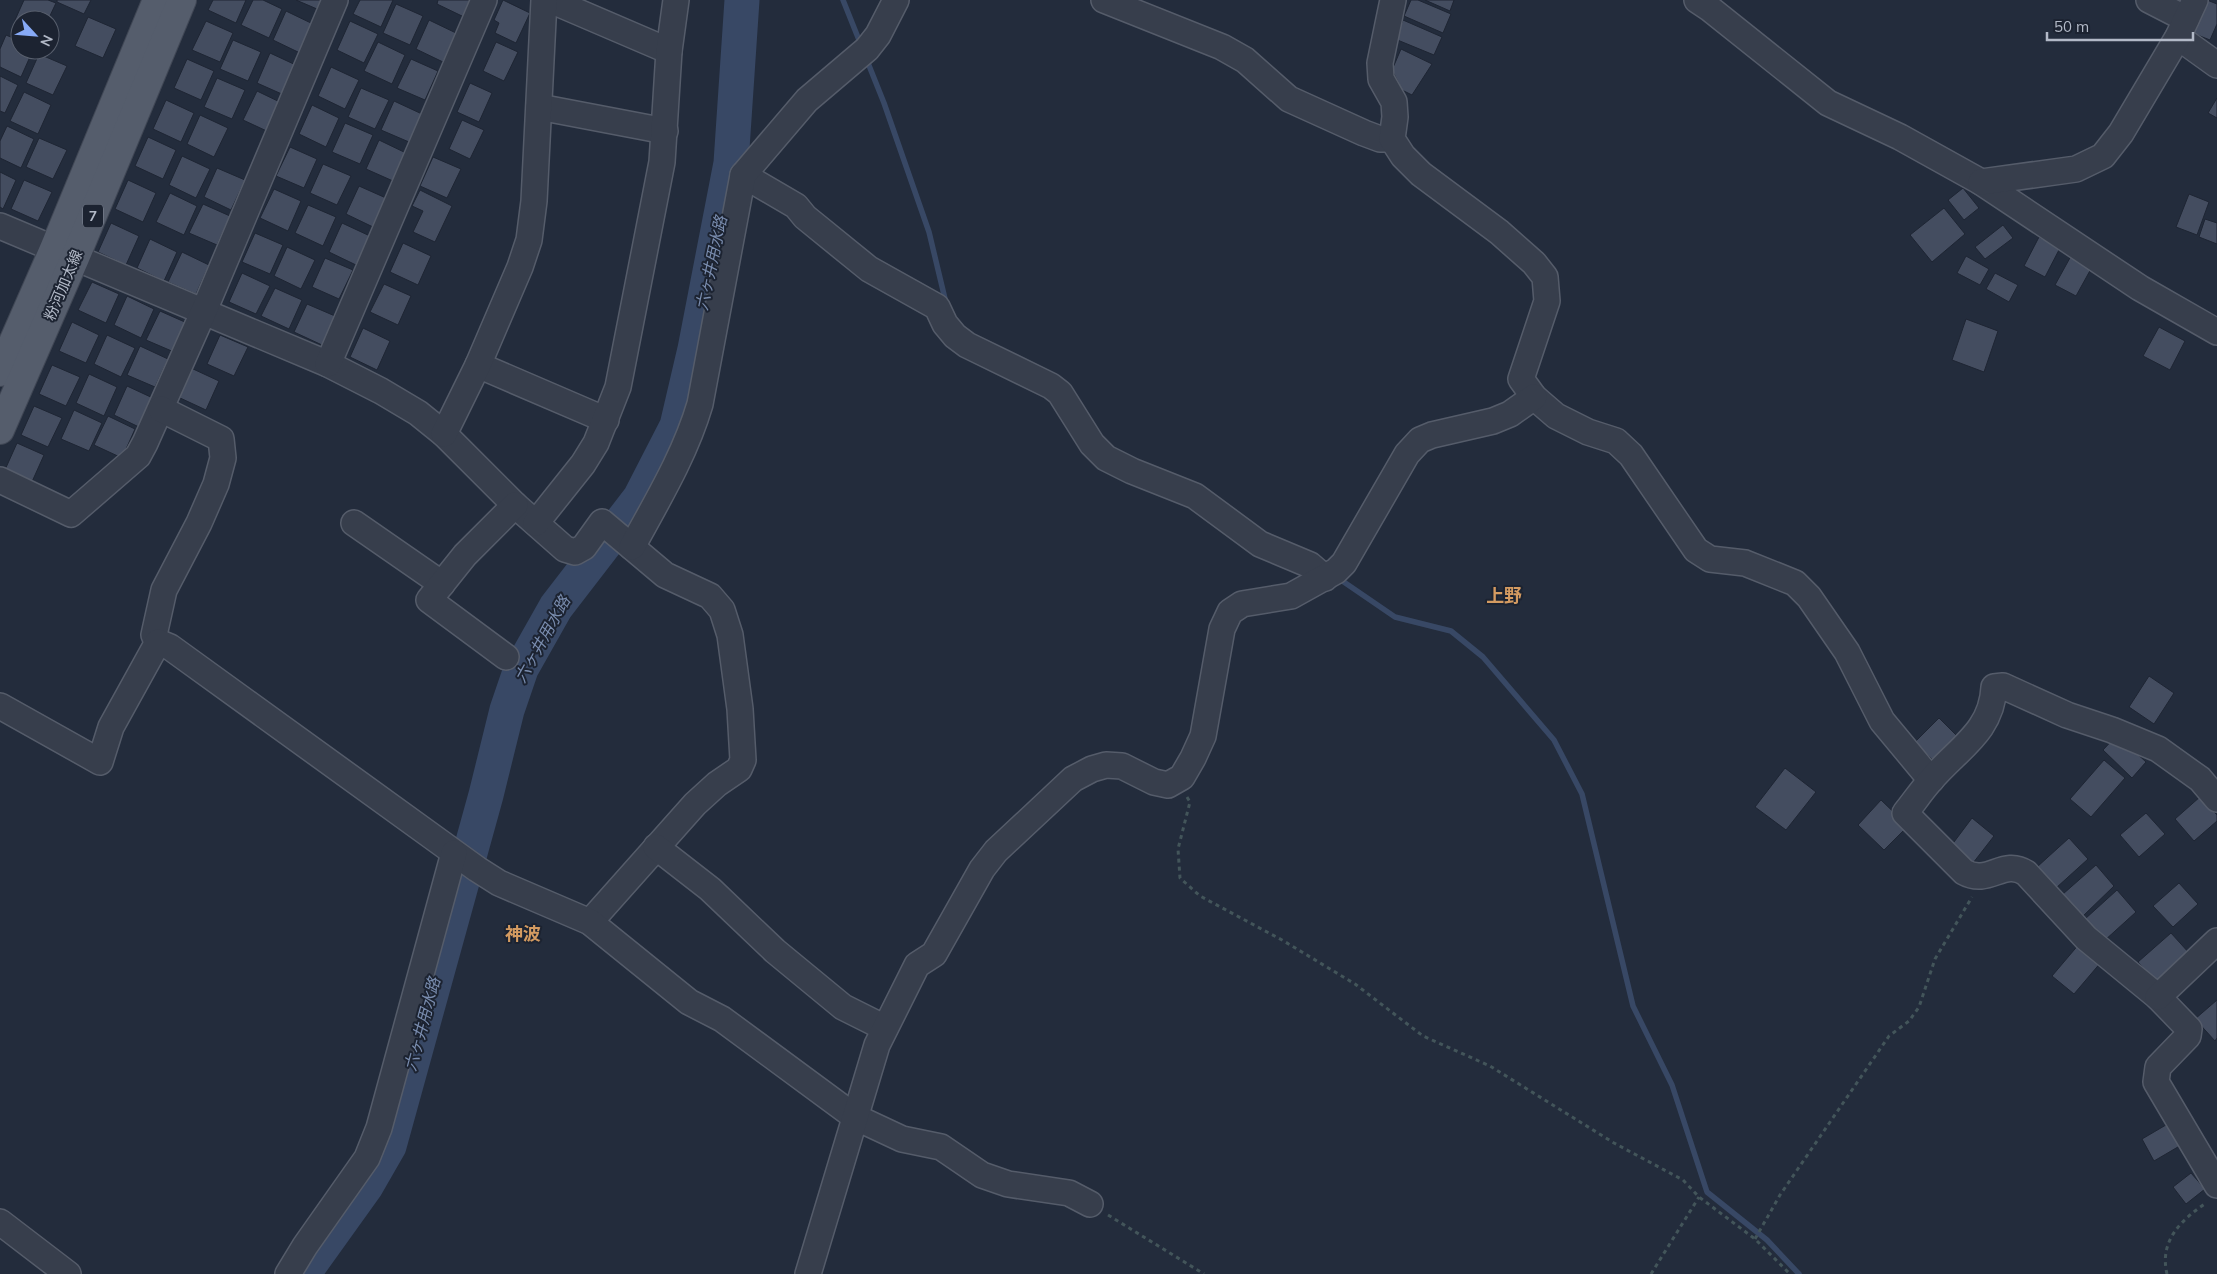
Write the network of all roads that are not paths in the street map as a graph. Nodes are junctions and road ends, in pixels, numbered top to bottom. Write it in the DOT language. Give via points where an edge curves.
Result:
graph roads {
  1 [pos="157,0"];
  2 [pos="182,0"];
  3 [pos="335,0"];
  4 [pos="484,0"];
  5 [pos="544,0"];
  6 [pos="550,0"];
  7 [pos="676,0"];
  8 [pos="896,0"];
  9 [pos="1104,0"];
  10 [pos="1393,0"];
  11 [pos="1697,0"];
  12 [pos="2149,0"];
  13 [pos="2187,19"];
  14 [pos="669,51"];
  15 [pos="2217,66"];
  16 [pos="539,107"];
  17 [pos="665,131"];
  18 [pos="1392,139"];
  19 [pos="743,175"];
  20 [pos="1981,182"];
  21 [pos="0,226"];
  22 [pos="64,254"];
  23 [pos="203,313"];
  24 [pos="2217,332"];
  25 [pos="328,364"];
  26 [pos="478,364"];
  27 [pos="0,372"];
  28 [pos="1534,397"];
  29 [pos="161,409"];
  30 [pos="606,420"];
  31 [pos="0,430"];
  32 [pos="444,434"];
  33 [pos="0,480"];
  34 [pos="516,506"];
  35 [pos="354,523"];
  36 [pos="536,523"];
  37 [pos="621,538"];
  38 [pos="1329,575"];
  39 [pos="442,584"];
  40 [pos="158,642"];
  41 [pos="506,657"];
  42 [pos="0,706"];
  43 [pos="1931,780"];
  44 [pos="2217,799"];
  45 [pos="656,847"];
  46 [pos="464,860"];
  47 [pos="590,922"];
  48 [pos="2217,941"];
  49 [pos="2158,997"];
  50 [pos="885,1028"];
  51 [pos="855,1117"];
  52 [pos="2214,1192"];
  53 [pos="1090,1204"];
  54 [pos="0,1222"];
  55 [pos="68,1274"];
  56 [pos="288,1274"];
  57 [pos="808,1274"];
  1 -- 22 [label="main road, 粉河加太線 / 7"];
  2 -- 22 [label="main road, 粉河加太線 / 7"];
  3 -- 23 [label="street"];
  4 -- 25 [label="street"];
  5 -- 16 [label="street"];
  6 -- 14 [label="street"];
  7 -- 14 [label="street"];
  8 -- 19 [label="street" via="878,35 806,100"];
  9 -- 18 [label="street" via="1222,47 1245,60 1289,98 1364,133 1380,139"];
  10 -- 18 [label="street" via="1380,62 1381,79 1394,102"];
  11 -- 20 [label="street" via="1828,103 1900,137"];
  12 -- 13 [label="street"];
  13 -- 15 [label="street"];
  13 -- 20 [label="street" via="2121,133 2103,156 2076,169"];
  14 -- 17 [label="street"];
  16 -- 17 [label="street"];
  16 -- 26 [label="street" via="529,240"];
  17 -- 30 [label="street" via="626,352"];
  18 -- 28 [label="street" via="1421,174 1499,232 1545,277 1547,301 1521,378"];
  19 -- 37 [label="street" via="693,429 666,484"];
  19 -- 38 [label="street" via="796,206 868,269 938,307 945,324 967,345 1060,393 1092,444 1106,458 1195,496 1260,544"];
  20 -- 24 [label="street" via="2140,288"];
  21 -- 22 [label="street"];
  22 -- 23 [label="street"];
  22 -- 27 [label="main road, 粉河加太線 / 7"];
  22 -- 31 [label="main road, 粉河加太線 / 7"];
  23 -- 25 [label="street"];
  23 -- 29 [label="street"];
  25 -- 32 [label="street" via="418,413"];
  26 -- 30 [label="street"];
  26 -- 32 [label="street"];
  28 -- 38 [label="street" via="1510,414 1493,421 1420,440 1407,454 1344,563"];
  28 -- 43 [label="street" via="1556,416 1616,442 1631,455 1696,550 1710,559 1745,563 1795,583 1809,596 1847,652 1882,721"];
  29 -- 33 [label="street" via="138,456 71,514"];
  29 -- 40 [label="street" via="221,439 223,458 199,523 164,590 154,636"];
  30 -- 36 [label="street" via="583,464"];
  32 -- 34 [label="street"];
  34 -- 36 [label="street"];
  34 -- 39 [label="street" via="464,555"];
  35 -- 39 [label="street"];
  36 -- 37 [label="street" via="565,549 575,552 584,547 602,522"];
  37 -- 45 [label="street" via="665,575 710,596 722,610 730,635 740,709 743,760 739,769 695,804"];
  38 -- 50 [label="street" via="1291,596 1242,604 1230,612 1222,629 1202,736 1182,778 1168,785 1154,782 1122,766 1106,765 1073,779 996,851 982,869 934,954 917,964"];
  39 -- 41 [label="street" via="429,600"];
  40 -- 42 [label="street" via="112,727 100,762"];
  40 -- 46 [label="street" via="170,647"];
  43 -- 44 [label="street" via="1976,735 1987,720 1994,688 2003,686 2067,715 2158,749 2200,779"];
  43 -- 49 [label="street" via="1905,813 1964,872 1983,877 2018,867 2086,938"];
  45 -- 47 [label="street"];
  45 -- 50 [label="street" via="710,889 775,951 844,1007"];
  46 -- 47 [label="street" via="499,883"];
  46 -- 56 [label="street" via="367,1158"];
  47 -- 51 [label="street" via="689,1002 722,1019"];
  48 -- 49 [label="street"];
  49 -- 52 [label="street" via="2189,1029 2188,1036 2158,1067 2156,1082"];
  50 -- 51 [label="street"];
  51 -- 53 [label="street" via="902,1139 941,1147 982,1175 1008,1184 1070,1193"];
  51 -- 57 [label="street"];
  54 -- 55 [label="street"];
}
